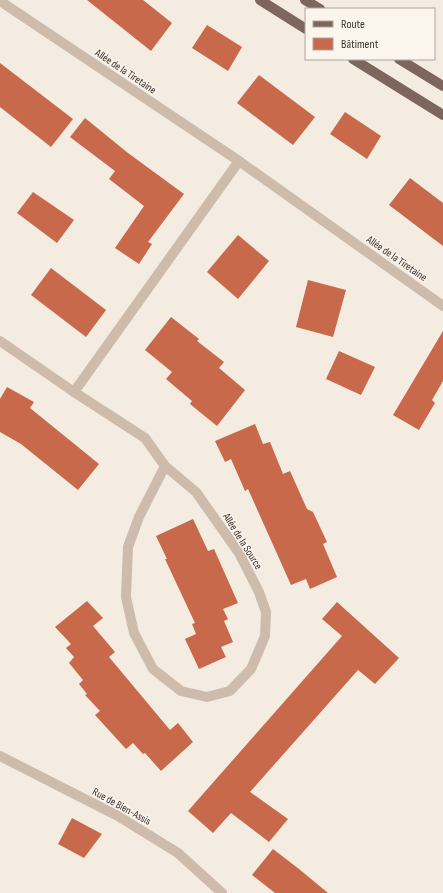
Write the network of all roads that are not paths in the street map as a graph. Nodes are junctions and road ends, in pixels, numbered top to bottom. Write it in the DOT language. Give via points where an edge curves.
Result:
graph roads {
  1 [pos="260,0"];
  2 [pos="305,0"];
  3 [pos="0,1"];
  4 [pos="318,8"];
  5 [pos="305,28"];
  6 [pos="355,60"];
  7 [pos="401,60"];
  8 [pos="443,86"];
  9 [pos="443,115"];
  10 [pos="239,161"];
  11 [pos="443,306"];
  12 [pos="0,341"];
  13 [pos="74,392"];
  14 [pos="165,466"];
  15 [pos="0,756"];
  16 [pos="222,893"];
  1 -- 5 [label="main road"];
  2 -- 4 [label="main road"];
  3 -- 10 [label="street, Allée de la Tiretaine"];
  6 -- 9 [label="main road"];
  7 -- 8 [label="main road"];
  10 -- 11 [label="street, Allée de la Tiretaine"];
  10 -- 13 [label="street"];
  12 -- 13 [label="street, Allée de la Source"];
  13 -- 14 [label="street, Allée de la Source" via="145,438"];
  14 -- 14 [label="street, Allée de la Source" via="139,517 128,546 126,597 134,633 153,669 181,691 208,697 230,691 251,669 265,636 266,612 259,592 235,547 196,492"];
  15 -- 16 [label="street, Rue de Bien-Assis" via="118,816 178,853"];
}
